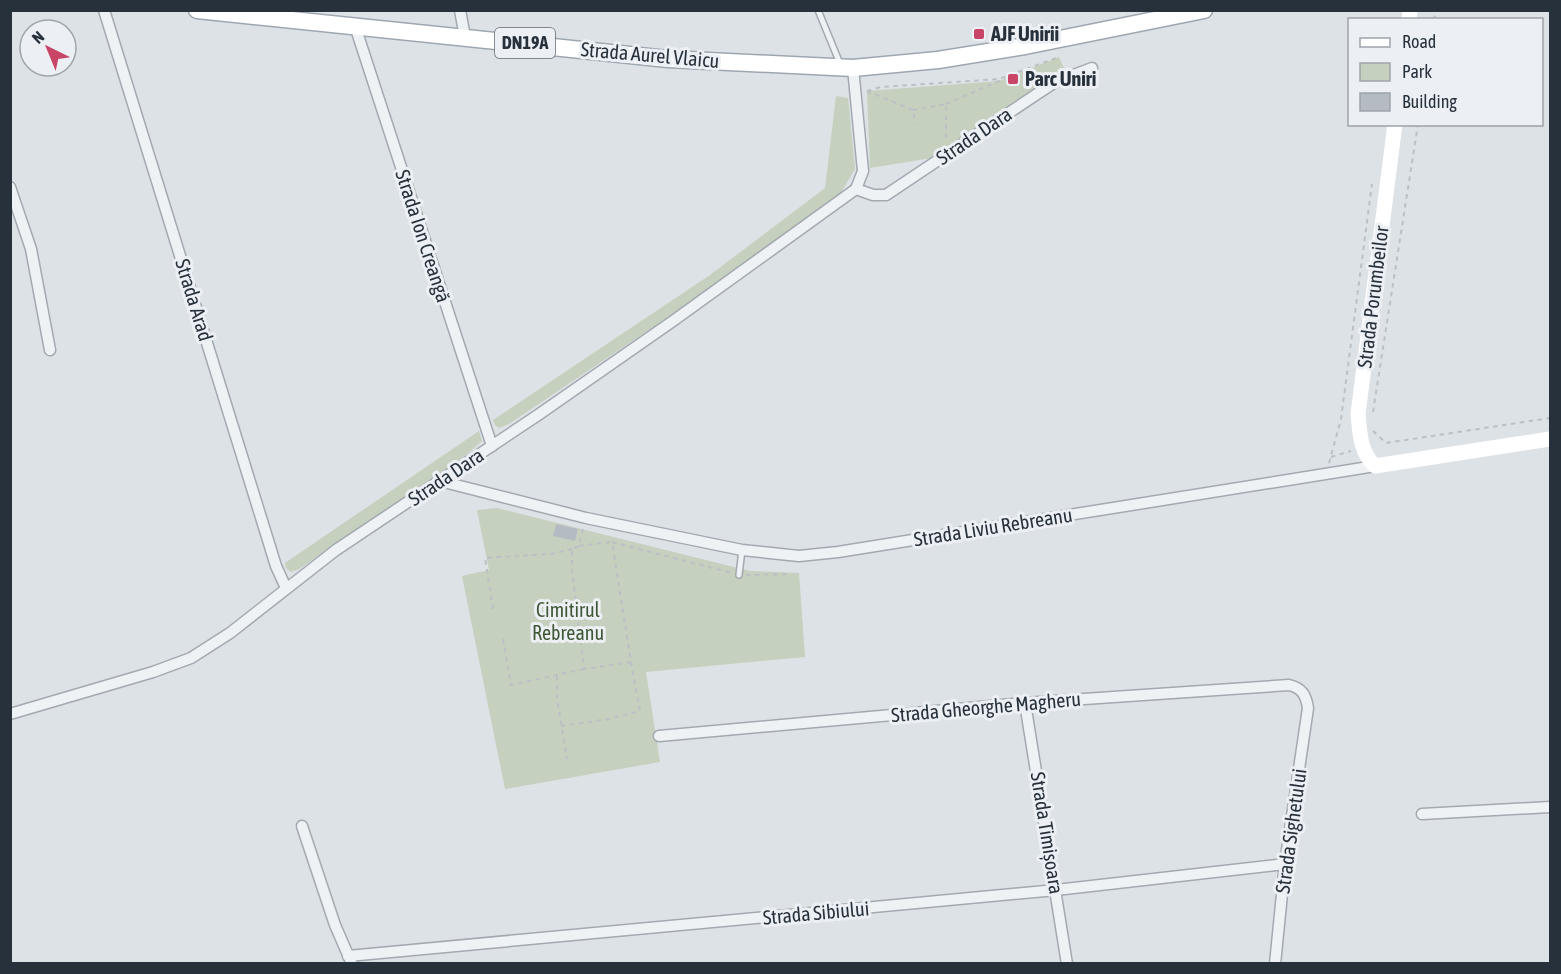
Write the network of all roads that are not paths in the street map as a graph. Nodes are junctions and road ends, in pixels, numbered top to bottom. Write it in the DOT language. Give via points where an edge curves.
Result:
graph roads {
  1 [pos="104,10"];
  2 [pos="197,10"];
  3 [pos="460,10"];
  4 [pos="818,10"];
  5 [pos="1204,10"];
  6 [pos="1171,14"];
  7 [pos="355,26"];
  8 [pos="465,37"];
  9 [pos="848,68"];
  10 [pos="1092,68"];
  11 [pos="1395,126"];
  12 [pos="10,187"];
  13 [pos="856,189"];
  14 [pos="50,350"];
  15 [pos="1551,439"];
  16 [pos="492,446"];
  17 [pos="1375,466"];
  18 [pos="440,481"];
  19 [pos="742,550"];
  20 [pos="739,575"];
  21 [pos="286,588"];
  22 [pos="1307,699"];
  23 [pos="1025,703"];
  24 [pos="10,714"];
  25 [pos="659,736"];
  26 [pos="1551,807"];
  27 [pos="1422,814"];
  28 [pos="302,826"];
  29 [pos="1284,864"];
  30 [pos="1056,890"];
  31 [pos="350,960"];
  32 [pos="1067,963"];
  33 [pos="1275,963"];
  1 -- 21 [label="street, Strada Arad"];
  2 -- 7 [label="main road, Strada Aurel Vlaicu / DN19A"];
  3 -- 8 [label="street"];
  4 -- 9 [label="lane"];
  5 -- 6 [label="main road, DN19A"];
  6 -- 9 [label="main road, DN19A" via="1025,46 938,60"];
  7 -- 8 [label="main road, Strada Aurel Vlaicu / DN19A"];
  7 -- 16 [label="street, Strada Ion Creangă"];
  8 -- 9 [label="main road, Strada Aurel Vlaicu / DN19A" via="668,59"];
  9 -- 13 [label="street" via="863,171"];
  10 -- 13 [label="street, Strada Dara" via="1055,82 886,195"];
  11 -- 17 [label="main road, Strada Porumbeilor" via="1358,414 1362,448"];
  12 -- 14 [label="street" via="31,249"];
  13 -- 16 [label="street, Strada Dara"];
  15 -- 17 [label="main road, Strada Liviu Rebreanu"];
  16 -- 18 [label="street, Strada Dara"];
  17 -- 19 [label="street, Strada Liviu Rebreanu" via="838,552 799,556"];
  18 -- 19 [label="street, Strada Liviu Rebreanu" via="586,518"];
  18 -- 21 [label="street, Strada Dara"];
  19 -- 20 [label="lane"];
  21 -- 24 [label="street, Strada Dara" via="230,633 191,658"];
  22 -- 23 [label="street, Strada Gheorghe Magheru" via="1298,687 1289,685"];
  22 -- 29 [label="street, Strada Sighetului"];
  23 -- 25 [label="street, Strada Gheorghe Magheru"];
  23 -- 30 [label="street, Strada Timișoara"];
  26 -- 27 [label="street"];
  28 -- 31 [label="street"];
  29 -- 30 [label="street, Strada Sibiului"];
  29 -- 33 [label="street, Strada Sighetului"];
  30 -- 31 [label="street, Strada Sibiului"];
  30 -- 32 [label="street, Strada Timișoara"];
}
